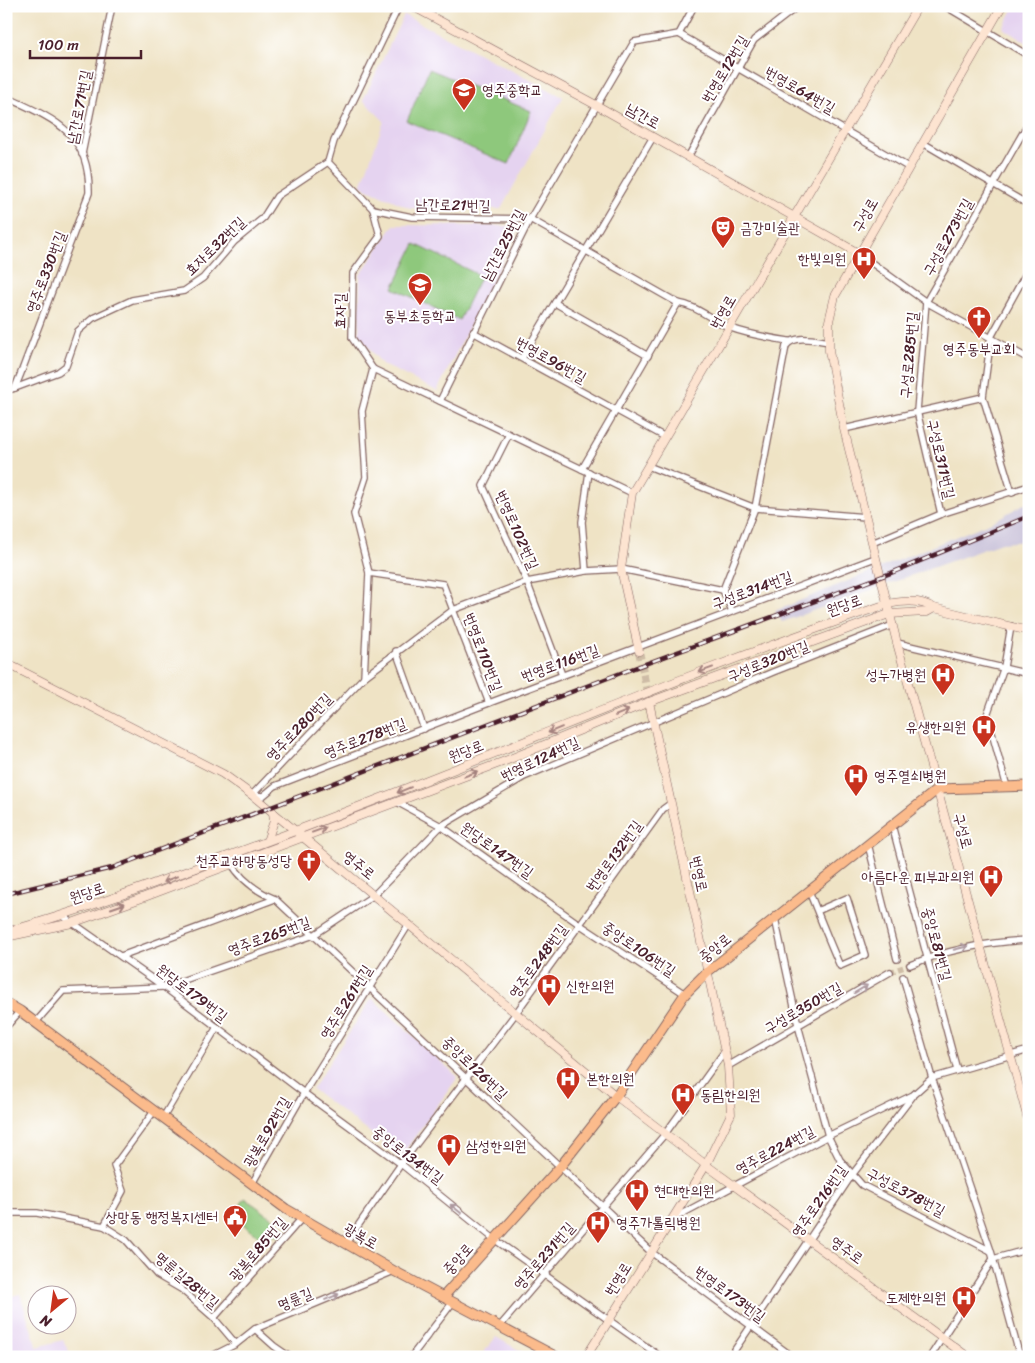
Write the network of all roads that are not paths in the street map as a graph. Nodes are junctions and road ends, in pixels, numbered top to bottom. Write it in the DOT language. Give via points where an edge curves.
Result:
graph roads {
  1 [pos="112,6"];
  2 [pos="399,6"];
  3 [pos="412,6"];
  4 [pos="694,6"];
  5 [pos="798,6"];
  6 [pos="918,6"];
  7 [pos="945,6"];
  8 [pos="1002,6"];
  9 [pos="988,32"];
  10 [pos="679,34"];
  11 [pos="1029,56"];
  12 [pos="738,70"];
  13 [pos="6,97"];
  14 [pos="596,105"];
  15 [pos="1029,122"];
  16 [pos="846,130"];
  17 [pos="653,137"];
  18 [pos="923,143"];
  19 [pos="82,154"];
  20 [pos="688,157"];
  21 [pos="328,162"];
  22 [pos="908,168"];
  23 [pos="992,184"];
  24 [pos="1029,205"];
  25 [pos="373,209"];
  26 [pos="794,217"];
  27 [pos="530,219"];
  28 [pos="585,251"];
  29 [pos="858,253"];
  30 [pos="1029,268"];
  31 [pos="555,302"];
  32 [pos="926,302"];
  33 [pos="678,303"];
  34 [pos="729,328"];
  35 [pos="473,332"];
  36 [pos="991,337"];
  37 [pos="789,341"];
  38 [pos="829,342"];
  39 [pos="648,356"];
  40 [pos="522,358"];
  41 [pos="1029,359"];
  42 [pos="374,369"];
  43 [pos="15,388"];
  44 [pos="6,390"];
  45 [pos="983,397"];
  46 [pos="440,401"];
  47 [pos="617,410"];
  48 [pos="917,411"];
  49 [pos="844,429"];
  50 [pos="509,434"];
  51 [pos="665,437"];
  52 [pos="648,466"];
  53 [pos="582,469"];
  54 [pos="589,472"];
  55 [pos="1029,486"];
  56 [pos="632,493"];
  57 [pos="1012,493"];
  58 [pos="755,508"];
  59 [pos="941,514"];
  60 [pos="866,518"];
  61 [pos="872,543"];
  62 [pos="875,558"];
  63 [pos="621,570"];
  64 [pos="586,571"];
  65 [pos="369,573"];
  66 [pos="527,582"];
  67 [pos="724,590"];
  68 [pos="887,604"];
  69 [pos="934,608"];
  70 [pos="453,610"];
  71 [pos="732,611"];
  72 [pos="890,614"];
  73 [pos="893,625"];
  74 [pos="1011,626"];
  75 [pos="1029,631"];
  76 [pos="897,643"];
  77 [pos="639,649"];
  78 [pos="396,652"];
  79 [pos="6,663"];
  80 [pos="1004,666"];
  81 [pos="1029,674"];
  82 [pos="562,675"];
  83 [pos="364,677"];
  84 [pos="649,702"];
  85 [pos="489,703"];
  86 [pos="654,723"];
  87 [pos="424,729"];
  88 [pos="1029,786"];
  89 [pos="1007,787"];
  90 [pos="938,789"];
  91 [pos="252,795"];
  92 [pos="397,802"];
  93 [pos="670,804"];
  94 [pos="273,812"];
  95 [pos="892,825"];
  96 [pos="441,826"];
  97 [pos="298,834"];
  98 [pos="267,842"];
  99 [pos="868,844"];
  100 [pos="227,857"];
  101 [pos="232,864"];
  102 [pos="808,891"];
  103 [pos="374,895"];
  104 [pos="275,899"];
  105 [pos="817,911"];
  106 [pos="63,916"];
  107 [pos="775,918"];
  108 [pos="72,923"];
  109 [pos="410,924"];
  110 [pos="580,924"];
  111 [pos="6,932"];
  112 [pos="314,935"];
  113 [pos="6,937"];
  114 [pos="1029,940"];
  115 [pos="980,944"];
  116 [pos="121,956"];
  117 [pos="928,958"];
  118 [pos="897,959"];
  119 [pos="910,965"];
  120 [pos="890,972"];
  121 [pos="706,973"];
  122 [pos="902,977"];
  123 [pos="164,986"];
  124 [pos="371,987"];
  125 [pos="684,994"];
  126 [pos="6,1003"];
  127 [pos="20,1011"];
  128 [pos="516,1013"];
  129 [pos="36,1022"];
  130 [pos="798,1025"];
  131 [pos="6,1027"];
  132 [pos="217,1027"];
  133 [pos="1029,1050"];
  134 [pos="724,1052"];
  135 [pos="1010,1055"];
  136 [pos="728,1066"];
  137 [pos="957,1070"];
  138 [pos="468,1078"];
  139 [pos="932,1078"];
  140 [pos="304,1093"];
  141 [pos="913,1095"];
  142 [pos="616,1096"];
  143 [pos="155,1110"];
  144 [pos="164,1116"];
  145 [pos="1029,1123"];
  146 [pos="665,1134"];
  147 [pos="828,1136"];
  148 [pos="401,1164"];
  149 [pos="706,1165"];
  150 [pos="560,1167"];
  151 [pos="852,1175"];
  152 [pos="252,1182"];
  153 [pos="734,1186"];
  154 [pos="603,1206"];
  155 [pos="6,1209"];
  156 [pos="302,1218"];
  157 [pos="673,1218"];
  158 [pos="104,1226"];
  159 [pos="494,1239"];
  160 [pos="808,1239"];
  161 [pos="346,1243"];
  162 [pos="1029,1249"];
  163 [pos="991,1251"];
  164 [pos="651,1252"];
  165 [pos="993,1259"];
  166 [pos="394,1271"];
  167 [pos="544,1275"];
  168 [pos="443,1296"];
  169 [pos="453,1302"];
  170 [pos="214,1318"];
  171 [pos="609,1320"];
  172 [pos="751,1325"];
  173 [pos="500,1326"];
  174 [pos="255,1329"];
  175 [pos="943,1338"];
  176 [pos="236,1344"];
  177 [pos="210,1357"];
  178 [pos="290,1357"];
  179 [pos="411,1357"];
  180 [pos="557,1357"];
  181 [pos="586,1357"];
  182 [pos="661,1357"];
  183 [pos="730,1357"];
  184 [pos="793,1357"];
  185 [pos="930,1357"];
  186 [pos="968,1357"];
  187 [pos="1020,1357"];
  1 -- 19 [label="street, 남간로71번길"];
  2 -- 21 [label="street" via="334,141"];
  3 -- 14 [label="main road, 남간로"];
  4 -- 10 [label="street"];
  5 -- 12 [label="street, 번영로12번길" via="754,40"];
  6 -- 16 [label="main road, 번영로"];
  7 -- 9 [label="street"];
  8 -- 9 [label="main road, 구성로"];
  9 -- 11 [label="street"];
  9 -- 18 [label="main road, 구성로"];
  10 -- 12 [label="street, 번영로64번길"];
  10 -- 14 [label="street" via="634,42"];
  12 -- 16 [label="street, 번영로64번길"];
  12 -- 20 [label="street, 번영로12번길"];
  13 -- 19 [label="street" via="54,119 70,134"];
  14 -- 17 [label="main road, 남간로"];
  14 -- 27 [label="street, 남간로25번길"];
  15 -- 23 [label="street, 구성로273번길"];
  16 -- 22 [label="street, 번영로64번길"];
  16 -- 26 [label="main road, 번영로"];
  17 -- 20 [label="main road, 남간로"];
  17 -- 28 [label="street"];
  18 -- 22 [label="main road, 구성로"];
  18 -- 23 [label="street"];
  19 -- 43 [label="street, 영주로330번길" via="89,175 89,193"];
  20 -- 26 [label="main road, 남간로"];
  21 -- 25 [label="street, 효자길"];
  21 -- 43 [label="street, 효자로32번길" via="277,196 263,218 234,242 203,278 184,291 132,300 93,318 78,331 66,366"];
  22 -- 29 [label="main road, 구성로"];
  23 -- 24 [label="street"];
  23 -- 32 [label="street, 구성로273번길"];
  25 -- 27 [label="street, 남간로21번길" via="412,217"];
  25 -- 42 [label="street, 효자길" via="380,236 353,273 352,338"];
  26 -- 29 [label="main road, 남간로"];
  26 -- 34 [label="main road, 번영로"];
  27 -- 28 [label="street, 남간로21번길"];
  27 -- 35 [label="street, 남간로25번길"];
  28 -- 31 [label="street"];
  28 -- 33 [label="street, 남간로21번길"];
  29 -- 32 [label="street, 구성로285번길"];
  29 -- 38 [label="main road, 구성로" via="834,296"];
  30 -- 36 [label="street"];
  31 -- 39 [label="street"];
  31 -- 40 [label="street"];
  32 -- 36 [label="street, 구성로285번길"];
  32 -- 48 [label="street, 구성로285번길"];
  33 -- 34 [label="street, 남간로21번길" via="690,305"];
  33 -- 39 [label="street"];
  34 -- 37 [label="street, 남간로21번길"];
  34 -- 51 [label="main road, 번영로"];
  35 -- 40 [label="street, 번영로96번길"];
  35 -- 46 [label="street, 남간로25번길"];
  36 -- 41 [label="street, 구성로285번길"];
  36 -- 45 [label="street"];
  37 -- 38 [label="street, 남간로21번길"];
  37 -- 58 [label="street" via="780,371"];
  38 -- 49 [label="main road, 구성로"];
  39 -- 47 [label="street"];
  40 -- 47 [label="street, 번영로96번길"];
  42 -- 46 [label="street"];
  42 -- 65 [label="street" via="362,412 366,477 354,514"];
  43 -- 44 [label="street"];
  45 -- 48 [label="street"];
  45 -- 57 [label="street"];
  46 -- 50 [label="street"];
  47 -- 51 [label="street, 번영로96번길"];
  47 -- 53 [label="street"];
  48 -- 49 [label="street"];
  48 -- 59 [label="street, 구성로311번길"];
  49 -- 60 [label="main road, 구성로"];
  50 -- 53 [label="street"];
  50 -- 66 [label="street, 번영로102번길" via="484,486"];
  51 -- 52 [label="main road, 번영로"];
  52 -- 56 [label="main road, 번영로"];
  52 -- 58 [label="street"];
  53 -- 54 [label="street"];
  54 -- 56 [label="street"];
  54 -- 64 [label="street" via="582,522"];
  55 -- 57 [label="street, 구성로311번길"];
  56 -- 63 [label="main road, 번영로"];
  57 -- 59 [label="street, 구성로311번길"];
  58 -- 60 [label="street"];
  58 -- 67 [label="street"];
  59 -- 61 [label="street, 구성로311번길"];
  60 -- 61 [label="main road, 구성로"];
  61 -- 62 [label="main road, 구성로"];
  62 -- 68 [label="main road, 구성로"];
  62 -- 71 [label="street, 구성로314번길"];
  63 -- 64 [label="street, 번영로110번길"];
  63 -- 67 [label="street, 번영로110번길"];
  63 -- 77 [label="main road, 번영로"];
  64 -- 66 [label="street, 번영로110번길"];
  65 -- 70 [label="street, 번영로110번길" via="443,584"];
  65 -- 83 [label="street"];
  66 -- 70 [label="street, 번영로110번길"];
  66 -- 82 [label="street"];
  67 -- 71 [label="street"];
  68 -- 69 [label="main road, 원당로" via="906,601 926,603"];
  68 -- 72 [label="main road, 구성로"];
  68 -- 97 [label="main road, 원당로, one-way" via="690,676"];
  69 -- 72 [label="main road, 원당로" via="927,612"];
  69 -- 74 [label="main road, 원당로"];
  70 -- 78 [label="street, 번영로110번길"];
  70 -- 85 [label="street, 번영로110번길"];
  71 -- 77 [label="street, 구성로314번길"];
  72 -- 73 [label="main road, 구성로"];
  72 -- 84 [label="main road, 원당로"];
  73 -- 76 [label="main road, 구성로"];
  73 -- 86 [label="street, 구성로320번길"];
  74 -- 75 [label="main road, 원당로"];
  74 -- 80 [label="street"];
  76 -- 80 [label="street"];
  76 -- 90 [label="main road, 구성로"];
  77 -- 82 [label="street, 번영로116번길"];
  78 -- 83 [label="street, 번영로110번길"];
  78 -- 87 [label="street"];
  79 -- 91 [label="main road, 영주로" via="223,774"];
  80 -- 81 [label="street"];
  80 -- 89 [label="street" via="987,716"];
  82 -- 85 [label="street, 번영로116번길"];
  83 -- 91 [label="street, 영주로280번길"];
  84 -- 86 [label="main road, 번영로"];
  92 -- 84 [label="main road, 원당로, one-way"];
  85 -- 87 [label="street, 영주로278번길"];
  86 -- 93 [label="main road, 번영로"];
  86 -- 96 [label="street, 번영로124번길" via="524,777"];
  87 -- 91 [label="street, 영주로278번길" via="275,786 262,796"];
  88 -- 89 [label="main road"];
  89 -- 90 [label="main road"];
  90 -- 95 [label="main road, 중앙로"];
  90 -- 115 [label="main road, 구성로"];
  91 -- 94 [label="main road, 영주로"];
  92 -- 96 [label="street, 원당로147번길"];
  97 -- 92 [label="main road, 원당로, one-way"];
  93 -- 110 [label="street, 번영로132번길" via="663,809"];
  93 -- 121 [label="main road, 번영로"];
  94 -- 97 [label="main road, 영주로"];
  94 -- 98 [label="main road" via="274,822"];
  95 -- 99 [label="main road, 중앙로"];
  95 -- 117 [label="street, 중앙로81번길"];
  96 -- 103 [label="street, 번영로124번길"];
  96 -- 110 [label="street, 원당로147번길"];
  97 -- 98 [label="main road, 원당로"];
  97 -- 101 [label="main road, 원당로"];
  97 -- 103 [label="main road, 영주로"];
  98 -- 100 [label="main road, 원당로"];
  99 -- 102 [label="main road, 중앙로"];
  99 -- 118 [label="street"];
  100 -- 101 [label="street, 중앙로126번길"];
  100 -- 106 [label="main road, 원당로, one-way"];
  101 -- 104 [label="street, 중앙로126번길" via="258,891"];
  108 -- 101 [label="main road, 원당로, one-way"];
  102 -- 105 [label="street"];
  102 -- 107 [label="main road, 중앙로"];
  103 -- 109 [label="main road, 영주로"];
  103 -- 112 [label="street, 영주로265번길"];
  104 -- 112 [label="street, 중앙로126번길"];
  104 -- 116 [label="street"];
  105 -- 105 [label="street" via="840,966 865,955 847,898"];
  106 -- 108 [label="street, 원당로179번길"];
  106 -- 111 [label="main road, 원당로"];
  107 -- 121 [label="main road, 중앙로"];
  107 -- 130 [label="street, 구성로378번길"];
  108 -- 113 [label="main road, 원당로"];
  108 -- 116 [label="street, 원당로179번길"];
  109 -- 124 [label="street, 영주로261번길"];
  109 -- 128 [label="main road, 영주로"];
  110 -- 125 [label="street, 중앙로106번길"];
  110 -- 128 [label="street, 영주로248번길"];
  112 -- 123 [label="street, 영주로265번길"];
  112 -- 124 [label="street, 중앙로126번길"];
  114 -- 115 [label="street"];
  117 -- 115 [label="street, one-way"];
  115 -- 135 [label="main road, 구성로"];
  116 -- 123 [label="street, 원당로179번길"];
  117 -- 119 [label="street"];
  117 -- 137 [label="street, 중앙로81번길"];
  130 -- 120 [label="street, 구성로350번길, one-way"];
  121 -- 125 [label="main road, 중앙로"];
  121 -- 134 [label="main road, 번영로"];
  122 -- 139 [label="street"];
  123 -- 129 [label="street, 영주로265번길" via="63,991"];
  123 -- 132 [label="street, 원당로179번길"];
  124 -- 138 [label="street, 중앙로126번길"];
  124 -- 140 [label="street, 영주로261번길"];
  125 -- 142 [label="main road, 중앙로"];
  126 -- 127 [label="main road, 광복로"];
  127 -- 129 [label="main road, 광복로"];
  127 -- 131 [label="street"];
  128 -- 138 [label="street, 영주로248번길"];
  128 -- 142 [label="main road, 영주로"];
  129 -- 143 [label="main road, 광복로"];
  130 -- 136 [label="street, 구성로350번길"];
  130 -- 147 [label="street, 구성로378번길"];
  132 -- 140 [label="street, 원당로179번길"];
  132 -- 144 [label="street"];
  133 -- 135 [label="street"];
  134 -- 136 [label="main road, 번영로"];
  134 -- 146 [label="street"];
  135 -- 137 [label="street"];
  135 -- 145 [label="main road, 구성로"];
  136 -- 149 [label="main road, 번영로" via="731,1114"];
  137 -- 139 [label="street"];
  138 -- 148 [label="street, 영주로248번길"];
  138 -- 150 [label="street, 중앙로126번길"];
  139 -- 141 [label="street"];
  139 -- 163 [label="street"];
  140 -- 148 [label="street, 중앙로134번길"];
  140 -- 152 [label="street, 광복로92번길"];
  141 -- 147 [label="street, 영주로224번길"];
  141 -- 151 [label="street, 영주로216번길"];
  142 -- 146 [label="main road, 영주로"];
  142 -- 150 [label="main road, 중앙로"];
  143 -- 144 [label="main road, 광복로"];
  143 -- 158 [label="street" via="114,1166 123,1191"];
  144 -- 152 [label="main road, 광복로"];
  146 -- 149 [label="main road, 영주로"];
  146 -- 154 [label="street, 영주로231번길"];
  147 -- 151 [label="street, 구성로378번길"];
  147 -- 153 [label="street, 영주로224번길"];
  159 -- 148 [label="street, 중앙로134번길, one-way"];
  148 -- 161 [label="street, 영주로248번길"];
  149 -- 153 [label="main road, 영주로"];
  149 -- 157 [label="main road, 번영로"];
  150 -- 154 [label="street"];
  150 -- 159 [label="main road, 중앙로"];
  151 -- 160 [label="street, 영주로216번길"];
  151 -- 163 [label="street, 구성로378번길" via="862,1185"];
  152 -- 156 [label="main road, 광복로"];
  153 -- 157 [label="street"];
  153 -- 160 [label="main road, 영주로"];
  154 -- 164 [label="street"];
  154 -- 167 [label="street, 영주로231번길"];
  155 -- 158 [label="street, 명륜길28번길" via="13,1213 37,1213"];
  156 -- 161 [label="main road, 광복로"];
  156 -- 170 [label="street, 광복로85번길"];
  157 -- 164 [label="main road, 번영로"];
  158 -- 170 [label="street, 명륜길28번길" via="126,1240 157,1275 181,1289"];
  159 -- 167 [label="street, 중앙로"];
  159 -- 168 [label="main road, 중앙로"];
  160 -- 172 [label="street, 영주로216번길"];
  160 -- 175 [label="main road, 영주로"];
  161 -- 166 [label="main road, 광복로"];
  162 -- 165 [label="street"];
  163 -- 165 [label="street"];
  164 -- 171 [label="main road, 번영로"];
  164 -- 172 [label="street, 번영로173번길"];
  165 -- 175 [label="street"];
  165 -- 187 [label="street"];
  166 -- 168 [label="main road, 광복로"];
  174 -- 166 [label="street, 명륜길, one-way"];
  167 -- 171 [label="street, 번영로"];
  167 -- 173 [label="street, 영주로231번길"];
  168 -- 169 [label="main road, 광복로"];
  169 -- 173 [label="main road, 광복로"];
  169 -- 179 [label="street"];
  170 -- 176 [label="street, 명륜길28번길"];
  171 -- 181 [label="main road, 번영로"];
  171 -- 182 [label="street"];
  172 -- 183 [label="street, 영주로216번길"];
  172 -- 184 [label="street, 번영로173번길"];
  173 -- 180 [label="main road, 광복로"];
  174 -- 176 [label="street, 명륜길"];
  174 -- 178 [label="street"];
  175 -- 185 [label="street"];
  175 -- 186 [label="main road, 영주로"];
  176 -- 177 [label="street, 명륜길"];
}
